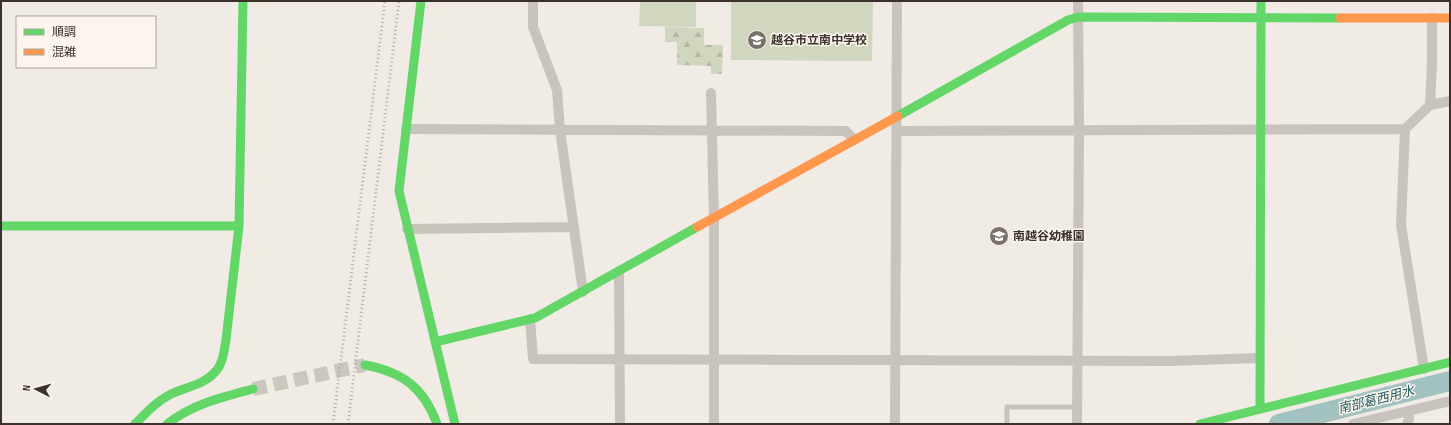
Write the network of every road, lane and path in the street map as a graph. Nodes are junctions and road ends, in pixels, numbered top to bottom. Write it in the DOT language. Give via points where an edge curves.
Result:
graph roads {
  1 [pos="243,1"];
  2 [pos="422,1"];
  3 [pos="533,1"];
  4 [pos="897,1"];
  5 [pos="1078,1"];
  6 [pos="1261,1"];
  7 [pos="1078,17"];
  8 [pos="1261,18"];
  9 [pos="1432,18"];
  10 [pos="1450,18"];
  11 [pos="711,93"];
  12 [pos="1450,101"];
  13 [pos="1430,105"];
  14 [pos="897,117"];
  15 [pos="406,129"];
  16 [pos="1079,129"];
  17 [pos="1405,129"];
  18 [pos="560,130"];
  19 [pos="1260,130"];
  20 [pos="713,131"];
  21 [pos="896,131"];
  22 [pos="854,140"];
  23 [pos="714,219"];
  24 [pos="1,226"];
  25 [pos="238,226"];
  26 [pos="574,227"];
  27 [pos="408,229"];
  28 [pos="619,271"];
  29 [pos="583,292"];
  30 [pos="530,319"];
  31 [pos="435,342"];
  32 [pos="1260,358"];
  33 [pos="620,359"];
  34 [pos="713,359"];
  35 [pos="896,359"];
  36 [pos="1077,360"];
  37 [pos="1450,362"];
  38 [pos="365,365"];
  39 [pos="1424,369"];
  40 [pos="253,389"];
  41 [pos="1450,401"];
  42 [pos="1077,407"];
  43 [pos="1260,409"];
  44 [pos="1408,411"];
  45 [pos="135,424"];
  46 [pos="167,424"];
  47 [pos="437,424"];
  48 [pos="455,424"];
  49 [pos="620,424"];
  50 [pos="714,424"];
  51 [pos="895,424"];
  52 [pos="1007,424"];
  53 [pos="1077,424"];
  54 [pos="1200,424"];
  55 [pos="1355,424"];
  56 [pos="1407,424"];
  1 -- 25 [label="street"];
  2 -- 15 [label="street"];
  3 -- 18 [label="street" via="533,27 557,90"];
  4 -- 14 [label="street"];
  5 -- 7 [label="street"];
  6 -- 8 [label="street"];
  7 -- 8 [label="street"];
  7 -- 14 [label="street" via="1068,20"];
  7 -- 16 [label="street"];
  8 -- 9 [label="street"];
  8 -- 19 [label="street"];
  9 -- 10 [label="street"];
  9 -- 13 [label="street"];
  11 -- 20 [label="street"];
  12 -- 13 [label="street"];
  13 -- 17 [label="street"];
  14 -- 21 [label="street"];
  14 -- 22 [label="street"];
  15 -- 18 [label="street"];
  15 -- 27 [label="street" via="399,191"];
  16 -- 19 [label="street"];
  16 -- 21 [label="street"];
  16 -- 36 [label="street"];
  17 -- 19 [label="street"];
  17 -- 39 [label="street" via="1401,225"];
  18 -- 20 [label="street"];
  18 -- 26 [label="street"];
  19 -- 32 [label="street"];
  20 -- 22 [label="street" via="846,131"];
  20 -- 23 [label="street"];
  21 -- 35 [label="street"];
  22 -- 23 [label="street"];
  23 -- 28 [label="street"];
  23 -- 34 [label="street"];
  24 -- 25 [label="street"];
  25 -- 45 [label="street" via="226,340 219,368 203,381 170,394 158,402"];
  26 -- 27 [label="street"];
  26 -- 29 [label="street"];
  27 -- 31 [label="street"];
  28 -- 29 [label="street"];
  28 -- 33 [label="street"];
  29 -- 30 [label="street"];
  30 -- 31 [label="street"];
  30 -- 33 [label="street" via="533,359"];
  31 -- 48 [label="street"];
  32 -- 36 [label="street" via="1170,361"];
  32 -- 43 [label="street"];
  33 -- 34 [label="street"];
  33 -- 49 [label="street"];
  34 -- 35 [label="street"];
  34 -- 50 [label="street"];
  35 -- 36 [label="street"];
  35 -- 51 [label="street"];
  36 -- 42 [label="street"];
  37 -- 39 [label="street"];
  38 -- 47 [label="street" via="389,370 414,385 425,397"];
  39 -- 43 [label="street"];
  40 -- 46 [label="street" via="190,408"];
  41 -- 44 [label="street"];
  42 -- 52 [label="lane" via="1007,407"];
  42 -- 53 [label="street"];
  43 -- 54 [label="street"];
  44 -- 55 [label="street"];
  44 -- 56 [label="street"];
}
